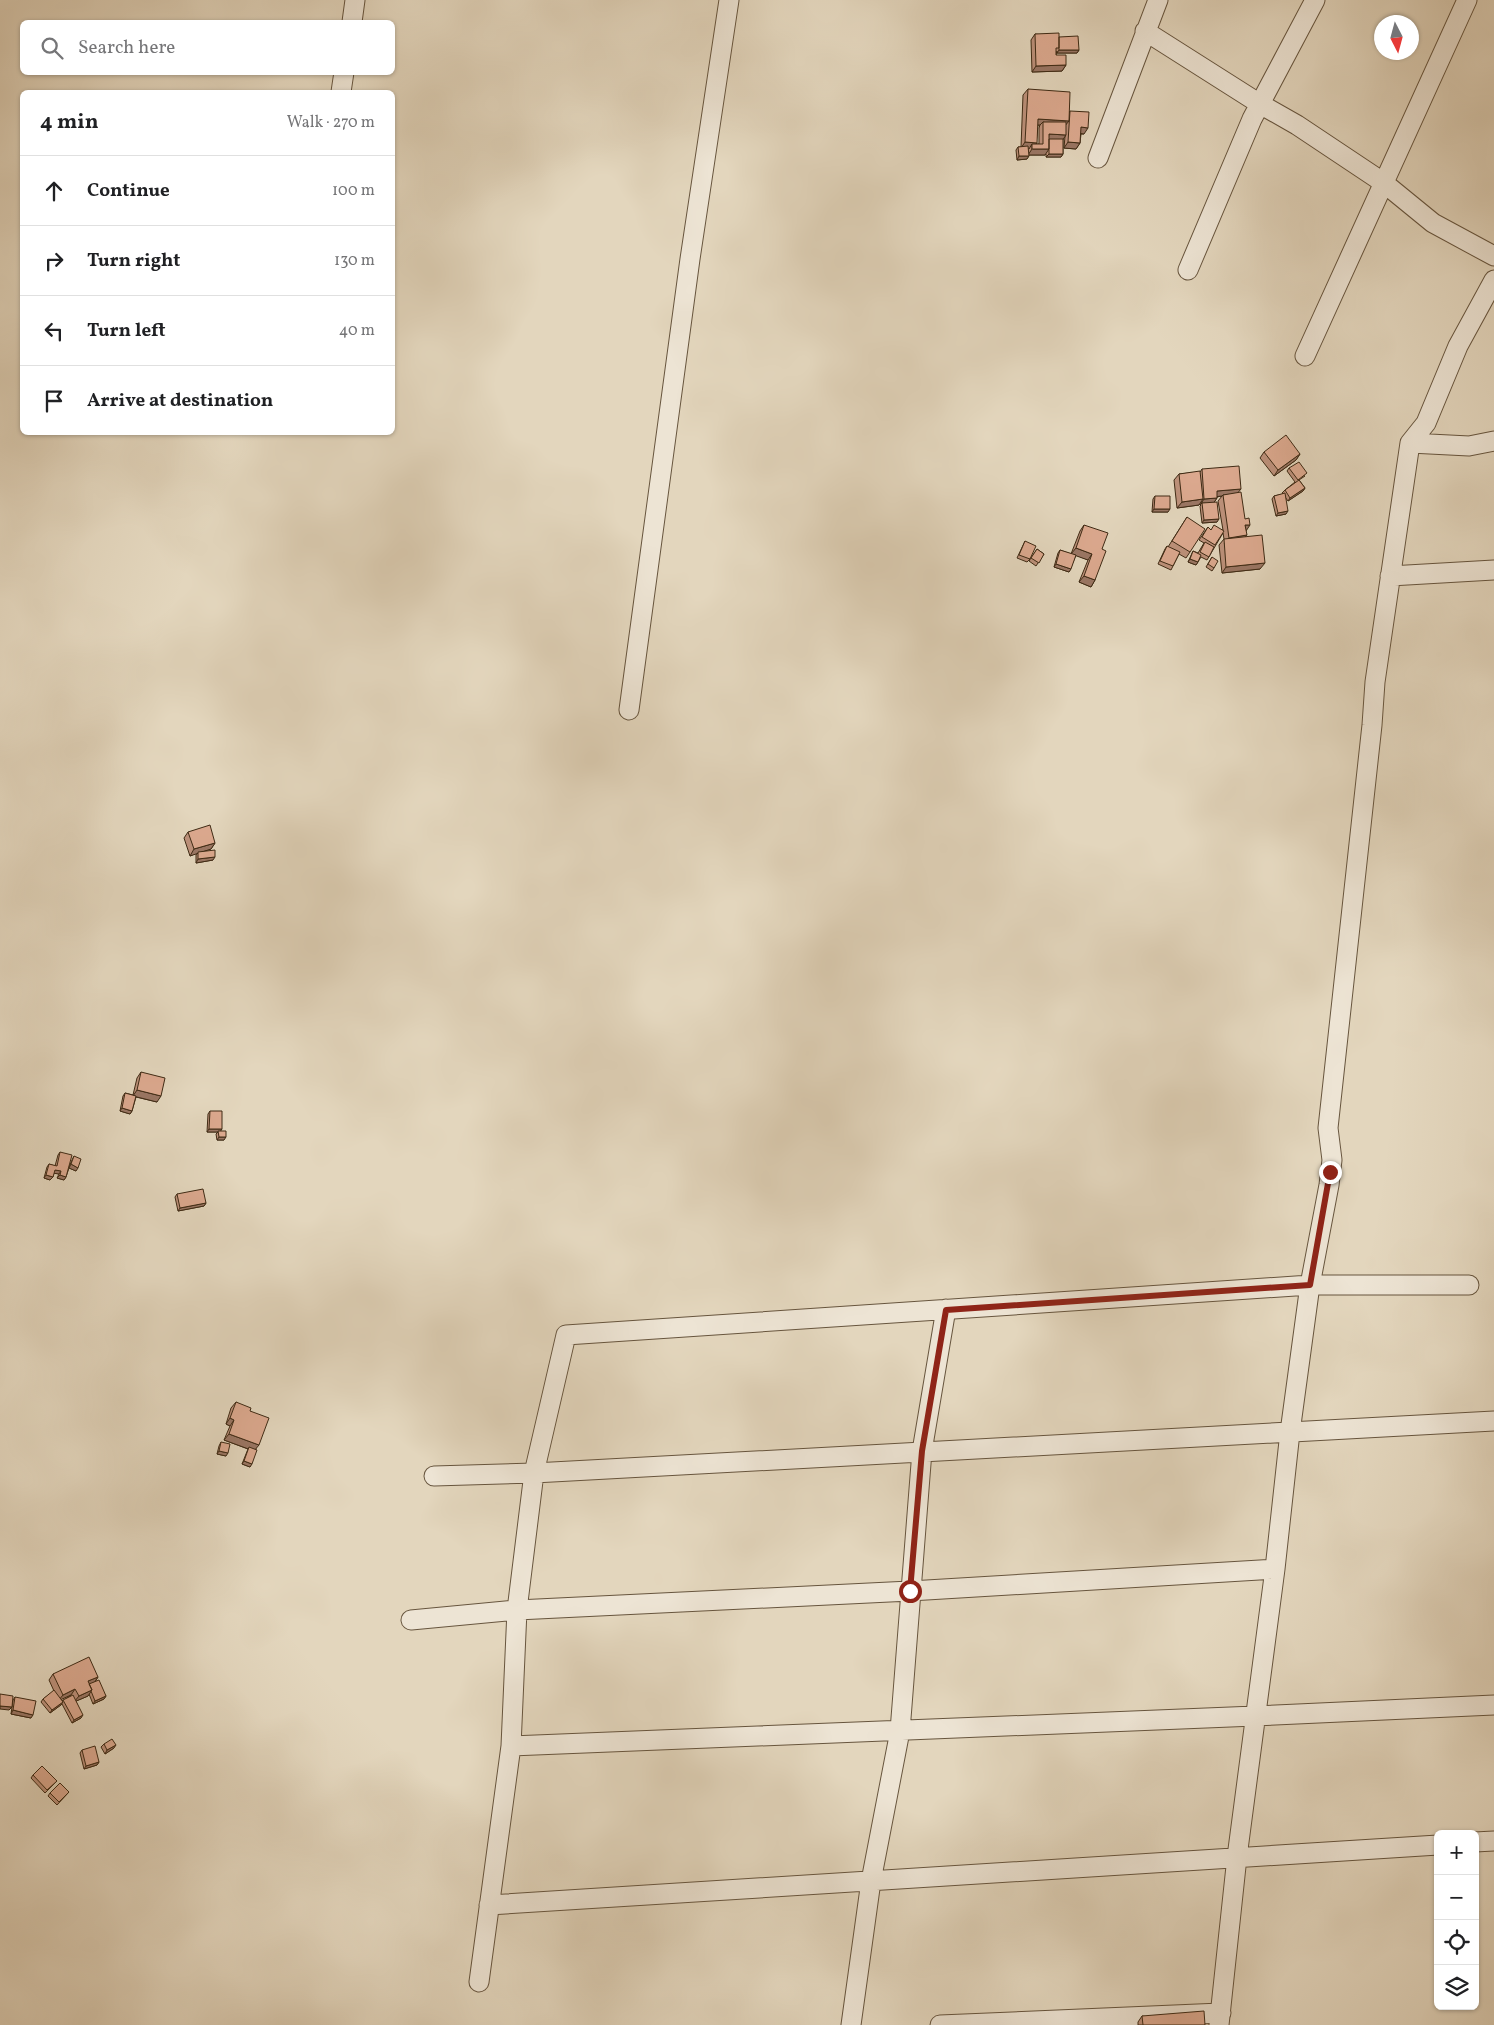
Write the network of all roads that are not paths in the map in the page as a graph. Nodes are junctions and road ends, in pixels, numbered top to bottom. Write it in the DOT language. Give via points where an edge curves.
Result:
graph roads {
  1 [pos="355,0"];
  2 [pos="729,0"];
  3 [pos="1158,0"];
  4 [pos="1315,0"];
  5 [pos="1467,0"];
  6 [pos="352,20"];
  7 [pos="1145,31"];
  8 [pos="344,75"];
  9 [pos="341,90"];
  10 [pos="1260,104"];
  11 [pos="1098,158"];
  12 [pos="1384,183"];
  13 [pos="1494,256"];
  14 [pos="1188,270"];
  15 [pos="1494,280"];
  16 [pos="1305,356"];
  17 [pos="1494,441"];
  18 [pos="1410,443"];
  19 [pos="1494,570"];
  20 [pos="1390,576"];
  21 [pos="629,710"];
  22 [pos="1310,1285"];
  23 [pos="1469,1285"];
  24 [pos="946,1310"];
  25 [pos="1494,1421"];
  26 [pos="1290,1432"];
  27 [pos="922,1451"];
  28 [pos="534,1473"];
  29 [pos="434,1476"];
  30 [pos="1275,1569"];
  31 [pos="910,1591"];
  32 [pos="517,1610"];
  33 [pos="411,1620"];
  34 [pos="1494,1705"];
  35 [pos="1255,1716"];
  36 [pos="900,1730"];
  37 [pos="511,1746"];
  38 [pos="1494,1841"];
  39 [pos="1479,1842"];
  40 [pos="1434,1845"];
  41 [pos="1237,1857"];
  42 [pos="871,1881"];
  43 [pos="489,1905"];
  44 [pos="479,1982"];
  45 [pos="1220,2019"];
  46 [pos="851,2025"];
  47 [pos="940,2025"];
  1 -- 6 [label="street"];
  2 -- 21 [label="street"];
  3 -- 7 [label="street"];
  4 -- 10 [label="street"];
  5 -- 12 [label="street"];
  7 -- 10 [label="street"];
  7 -- 11 [label="street"];
  8 -- 9 [label="street"];
  10 -- 12 [label="street"];
  10 -- 14 [label="street"];
  12 -- 13 [label="street" via="1433,224"];
  12 -- 16 [label="street"];
  15 -- 18 [label="street" via="1458,346 1426,424"];
  17 -- 18 [label="street" via="1469,446"];
  18 -- 20 [label="street"];
  19 -- 20 [label="street"];
  20 -- 22 [label="street" via="1374,682 1328,1128 1332,1160"];
  22 -- 23 [label="street"];
  22 -- 24 [label="street"];
  22 -- 26 [label="street"];
  24 -- 27 [label="street"];
  24 -- 28 [label="street" via="566,1335"];
  25 -- 26 [label="street"];
  26 -- 27 [label="street"];
  26 -- 30 [label="street"];
  27 -- 28 [label="street"];
  27 -- 31 [label="street"];
  28 -- 29 [label="street"];
  28 -- 32 [label="street"];
  30 -- 31 [label="street"];
  30 -- 35 [label="street"];
  31 -- 32 [label="street"];
  31 -- 36 [label="street"];
  32 -- 33 [label="street"];
  32 -- 37 [label="street"];
  34 -- 35 [label="street"];
  35 -- 36 [label="street"];
  35 -- 41 [label="street"];
  36 -- 37 [label="street"];
  36 -- 42 [label="street"];
  37 -- 43 [label="street"];
  38 -- 39 [label="street"];
  40 -- 41 [label="street"];
  41 -- 42 [label="street"];
  41 -- 45 [label="street"];
  42 -- 43 [label="street"];
  42 -- 46 [label="street"];
  43 -- 44 [label="street"];
  45 -- 47 [label="street"];
}
